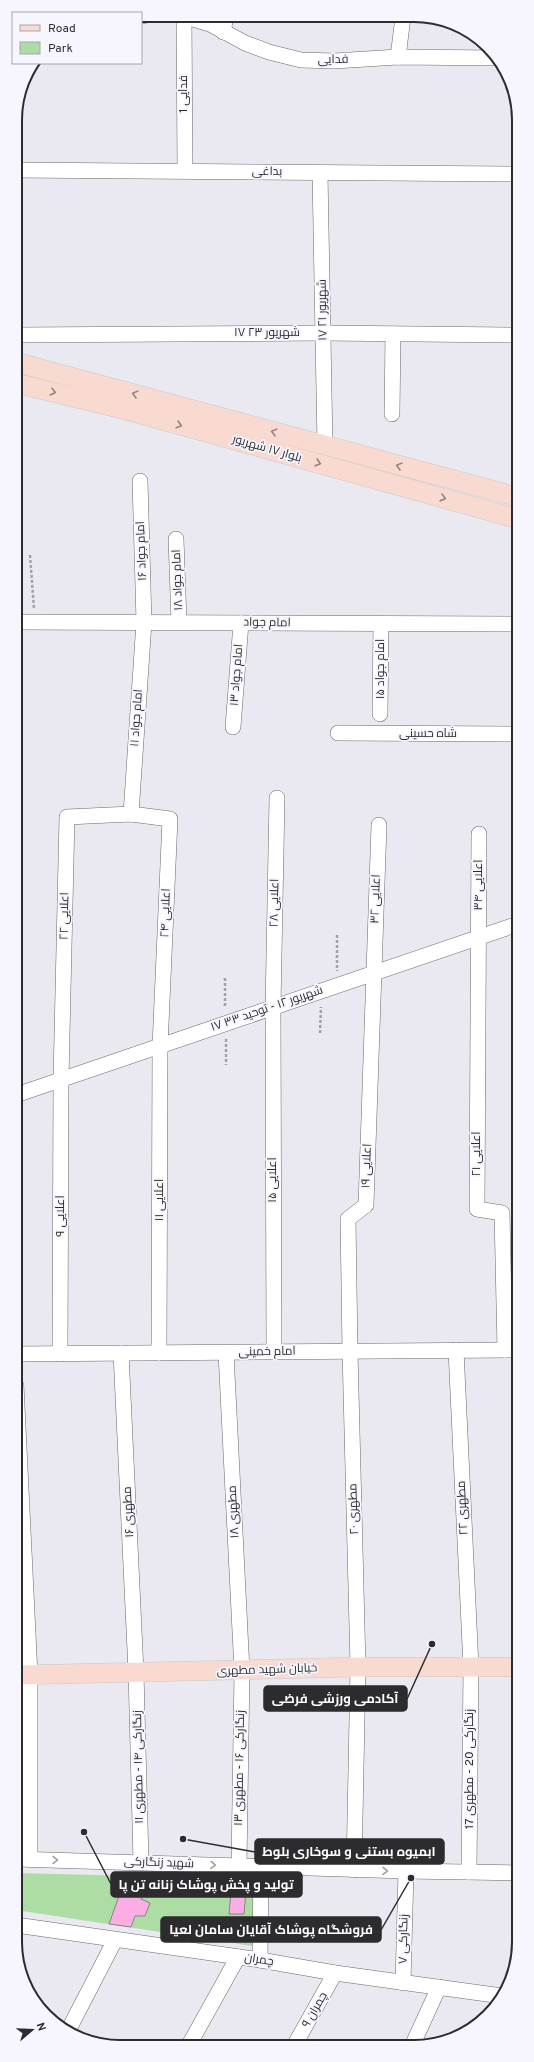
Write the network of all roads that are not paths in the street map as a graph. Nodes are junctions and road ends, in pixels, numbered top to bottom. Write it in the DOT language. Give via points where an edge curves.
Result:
graph roads {
  1 [pos="181,22"];
  2 [pos="203,22"];
  3 [pos="225,22"];
  4 [pos="402,22"];
  5 [pos="224,32"];
  6 [pos="398,57"];
  7 [pos="490,58"];
  8 [pos="22,170"];
  9 [pos="185,171"];
  10 [pos="320,174"];
  11 [pos="512,174"];
  12 [pos="323,333"];
  13 [pos="392,334"];
  14 [pos="22,335"];
  15 [pos="512,335"];
  16 [pos="22,364"];
  17 [pos="22,385"];
  18 [pos="392,414"];
  19 [pos="325,446"];
  20 [pos="140,482"];
  21 [pos="512,495"];
  22 [pos="512,517"];
  23 [pos="176,539"];
  24 [pos="22,622"];
  25 [pos="144,622"];
  26 [pos="179,622"];
  27 [pos="240,623"];
  28 [pos="381,624"];
  29 [pos="512,624"];
  30 [pos="380,714"];
  31 [pos="233,727"];
  32 [pos="338,734"];
  33 [pos="512,734"];
  34 [pos="277,798"];
  35 [pos="131,814"];
  36 [pos="379,825"];
  37 [pos="479,834"];
  38 [pos="512,926"];
  39 [pos="479,937"];
  40 [pos="372,972"];
  41 [pos="273,1007"];
  42 [pos="160,1046"];
  43 [pos="61,1079"];
  44 [pos="22,1093"];
  45 [pos="456,1350"];
  46 [pos="512,1350"];
  47 [pos="350,1351"];
  48 [pos="226,1352"];
  49 [pos="274,1352"];
  50 [pos="121,1353"];
  51 [pos="159,1353"];
  52 [pos="22,1354"];
  53 [pos="60,1354"];
  54 [pos="22,1634"];
  55 [pos="358,1667"];
  56 [pos="471,1667"];
  57 [pos="512,1667"];
  58 [pos="242,1671"];
  59 [pos="136,1672"];
  60 [pos="23,1675"];
  61 [pos="23,1859"];
  62 [pos="141,1862"];
  63 [pos="239,1866"];
  64 [pos="261,1866"];
  65 [pos="354,1870"];
  66 [pos="406,1871"];
  67 [pos="469,1872"];
  68 [pos="512,1873"];
  69 [pos="22,1926"];
  70 [pos="115,1940"];
  71 [pos="238,1957"];
  72 [pos="260,1960"];
  73 [pos="335,1974"];
  74 [pos="403,1982"];
  75 [pos="439,1987"];
  76 [pos="496,1995"];
  77 [pos="71,2026"];
  78 [pos="192,2040"];
  79 [pos="297,2040"];
  80 [pos="415,2040"];
  1 -- 9 [label="street, فدایی 1"];
  2 -- 5 [label="street, فدایی"];
  3 -- 5 [label="street"];
  4 -- 6 [label="street"];
  5 -- 6 [label="street, فدایی" via="269,52 301,60 334,61"];
  6 -- 7 [label="street, فدایی"];
  8 -- 9 [label="street, بداغی"];
  9 -- 10 [label="street, بداغی"];
  10 -- 11 [label="street, بداغی"];
  10 -- 12 [label="street, ۱۷ شهریور ۲۱"];
  12 -- 13 [label="street, ۱۷ شهریور ۲۳"];
  12 -- 14 [label="street, ۱۷ شهریور ۲۳"];
  12 -- 19 [label="street, ۱۷ شهریور ۲۱"];
  13 -- 15 [label="street, ۱۷ شهریور ۲۳"];
  13 -- 18 [label="street"];
  19 -- 16 [label="main road, بلوار ۱۷ شهریور, one-way"];
  17 -- 22 [label="main road, بلوار ۱۷ شهریور, one-way" via="126,410"];
  21 -- 19 [label="main road, بلوار ۱۷ شهریور, one-way"];
  20 -- 25 [label="street, امام جواد ۱۶"];
  23 -- 26 [label="street, امام جواد ۱۸"];
  24 -- 25 [label="street, امام جواد"];
  25 -- 26 [label="street, امام جواد"];
  25 -- 35 [label="street, امام جواد ۱۱"];
  26 -- 27 [label="street, امام جواد"];
  27 -- 28 [label="street, امام جواد"];
  27 -- 31 [label="street, امام جواد ۱۳"];
  28 -- 29 [label="street, امام جواد"];
  28 -- 30 [label="street, امام جواد ۱۵"];
  32 -- 33 [label="street, شاه حسینی"];
  34 -- 41 [label="street, اعلایی ۲۸"];
  35 -- 42 [label="street, اعلایی ۲۴" via="170,819"];
  35 -- 43 [label="street, اعلایی ۲۲" via="67,817"];
  36 -- 40 [label="street, اعلایی ۳۲"];
  37 -- 39 [label="street, اعلایی ۳۴"];
  38 -- 39 [label="street, ۱۷ شهریور ۱۲ - توحید ۳۳"];
  39 -- 40 [label="street, ۱۷ شهریور ۱۲ - توحید ۳۳"];
  39 -- 46 [label="street, اعلایی ۲۱" via="477,1209 502,1213"];
  40 -- 41 [label="street, ۱۷ شهریور ۱۲ - توحید ۳۳"];
  40 -- 47 [label="street, اعلایی ۱۹" via="366,1205 348,1218"];
  41 -- 42 [label="street, ۱۷ شهریور ۱۲ - توحید ۳۳"];
  41 -- 49 [label="street, اعلایی ۱۵"];
  42 -- 43 [label="street, ۱۷ شهریور ۱۲ - توحید ۳۳"];
  42 -- 51 [label="street, اعلایی ۱۱"];
  43 -- 44 [label="street, ۱۷ شهریور ۱۲ - توحید ۳۳"];
  43 -- 53 [label="street, اعلایی ۹"];
  45 -- 46 [label="street, امام خمینی"];
  45 -- 47 [label="street, امام خمینی"];
  45 -- 56 [label="street, مطهری ۲۲"];
  47 -- 49 [label="street, امام خمینی"];
  47 -- 55 [label="street, مطهری ۲۰"];
  48 -- 49 [label="street, امام خمینی"];
  48 -- 51 [label="street, امام خمینی"];
  48 -- 58 [label="street, مطهری ۱۸"];
  50 -- 51 [label="street, امام خمینی"];
  50 -- 53 [label="street, امام خمینی"];
  50 -- 59 [label="street, مطهری ۱۶"];
  52 -- 53 [label="street, امام خمینی"];
  54 -- 60 [label="street"];
  55 -- 56 [label="main road, خیابان شهید مطهری"];
  55 -- 58 [label="main road, خیابان شهید مطهری"];
  55 -- 65 [label="street, مطهری ۲۰"];
  56 -- 57 [label="main road, خیابان شهید مطهری"];
  56 -- 67 [label="street, زنگارکی 20 - مطهری 17"];
  58 -- 59 [label="main road, خیابان شهید مطهری"];
  58 -- 63 [label="street, زنگارکی ۱۶ - مطهری ۱۳"];
  59 -- 60 [label="main road, خیابان شهید مطهری"];
  59 -- 62 [label="street, زنگارکی ۱۴ - مطهری ۱۱"];
  60 -- 61 [label="street"];
  61 -- 62 [label="street, شهید زنگارکی, one-way"];
  62 -- 63 [label="street, شهید زنگارکی, one-way"];
  63 -- 64 [label="street, شهید زنگارکی"];
  64 -- 65 [label="street, شهید زنگارکی"];
  64 -- 72 [label="street"];
  65 -- 66 [label="street, شهید زنگارکی, one-way"];
  66 -- 67 [label="street, شهید زنگارکی"];
  66 -- 74 [label="street, زنگارکی ۷"];
  67 -- 68 [label="street, شهید زنگارکی"];
  69 -- 70 [label="street, چمران"];
  70 -- 71 [label="street, چمران"];
  70 -- 77 [label="street"];
  71 -- 72 [label="street, چمران"];
  71 -- 78 [label="street"];
  72 -- 73 [label="street, چمران"];
  73 -- 74 [label="street, چمران"];
  73 -- 79 [label="street, چمران ۹"];
  74 -- 75 [label="street, چمران"];
  75 -- 76 [label="street, چمران"];
  75 -- 80 [label="street"];
}
